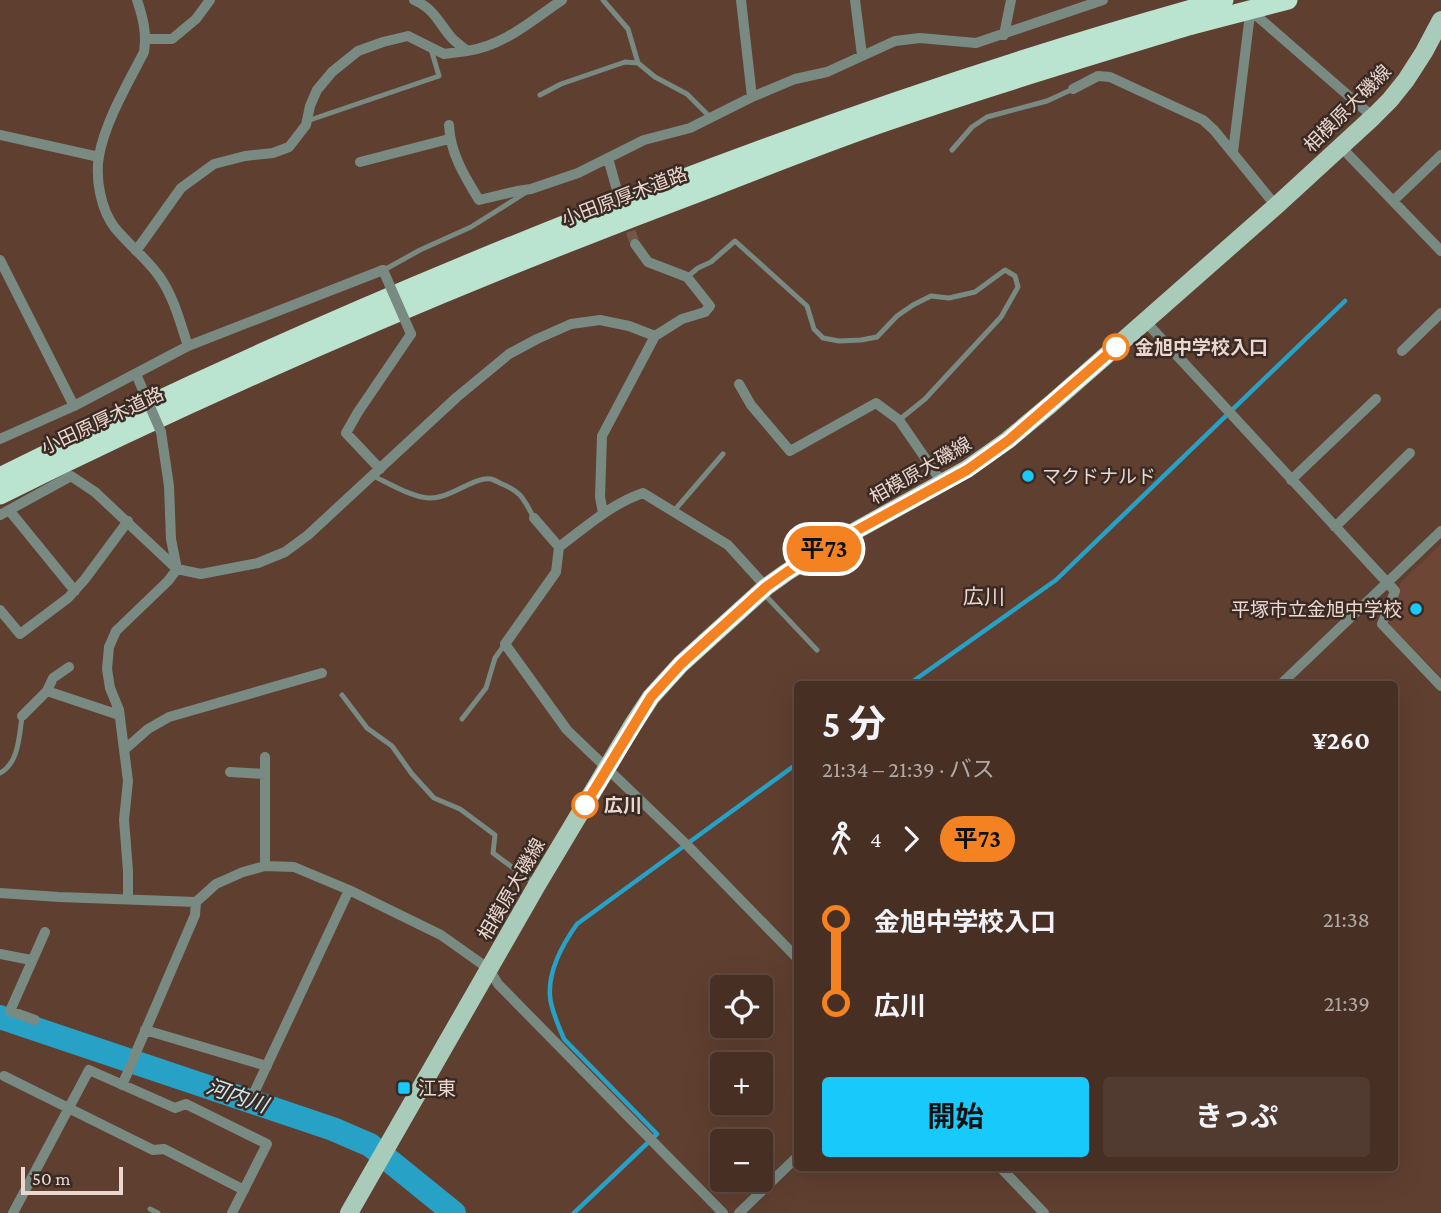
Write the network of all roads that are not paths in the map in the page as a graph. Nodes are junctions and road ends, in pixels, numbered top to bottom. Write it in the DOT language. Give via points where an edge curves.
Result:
graph roads {
  1 [pos="137,0"];
  2 [pos="209,0"];
  3 [pos="414,0"];
  4 [pos="562,0"];
  5 [pos="603,0"];
  6 [pos="741,0"];
  7 [pos="855,0"];
  8 [pos="1011,0"];
  9 [pos="1103,0"];
  10 [pos="1224,0"];
  11 [pos="1288,0"];
  12 [pos="1251,5"];
  13 [pos="1192,17"];
  14 [pos="1441,20"];
  15 [pos="1004,35"];
  16 [pos="146,39"];
  17 [pos="430,46"];
  18 [pos="467,51"];
  19 [pos="862,55"];
  20 [pos="638,63"];
  21 [pos="1073,89"];
  22 [pos="540,95"];
  23 [pos="752,97"];
  24 [pos="710,117"];
  25 [pos="1373,117"];
  26 [pos="307,121"];
  27 [pos="449,125"];
  28 [pos="0,135"];
  29 [pos="449,139"];
  30 [pos="1341,147"];
  31 [pos="952,150"];
  32 [pos="1233,152"];
  33 [pos="1441,155"];
  34 [pos="99,157"];
  35 [pos="608,158"];
  36 [pos="360,162"];
  37 [pos="531,190"];
  38 [pos="618,194"];
  39 [pos="1393,201"];
  40 [pos="1276,206"];
  41 [pos="635,244"];
  42 [pos="136,251"];
  43 [pos="1441,251"];
  44 [pos="0,260"];
  45 [pos="383,270"];
  46 [pos="687,277"];
  47 [pos="1441,313"];
  48 [pos="1145,321"];
  49 [pos="655,337"];
  50 [pos="188,346"];
  51 [pos="1402,351"];
  52 [pos="136,374"];
  53 [pos="739,384"];
  54 [pos="1376,399"];
  55 [pos="74,406"];
  56 [pos="899,419"];
  57 [pos="0,439"];
  58 [pos="1410,453"];
  59 [pos="723,454"];
  60 [pos="376,472"];
  61 [pos="0,477"];
  62 [pos="1291,480"];
  63 [pos="943,484"];
  64 [pos="3,507"];
  65 [pos="674,511"];
  66 [pos="603,513"];
  67 [pos="534,519"];
  68 [pos="128,521"];
  69 [pos="1335,527"];
  70 [pos="1441,531"];
  71 [pos="559,547"];
  72 [pos="177,569"];
  73 [pos="1387,583"];
  74 [pos="764,589"];
  75 [pos="75,591"];
  76 [pos="0,610"];
  77 [pos="505,644"];
  78 [pos="817,650"];
  79 [pos="69,667"];
  80 [pos="322,673"];
  81 [pos="1283,681"];
  82 [pos="1441,686"];
  83 [pos="47,691"];
  84 [pos="342,695"];
  85 [pos="119,715"];
  86 [pos="22,716"];
  87 [pos="463,719"];
  88 [pos="124,750"];
  89 [pos="265,757"];
  90 [pos="607,767"];
  91 [pos="230,772"];
  92 [pos="0,773"];
  93 [pos="265,774"];
  94 [pos="265,866"];
  95 [pos="537,885"];
  96 [pos="349,890"];
  97 [pos="0,893"];
  98 [pos="128,898"];
  99 [pos="196,902"];
  100 [pos="45,932"];
  101 [pos="0,954"];
  102 [pos="794,955"];
  103 [pos="32,960"];
  104 [pos="489,969"];
  105 [pos="35,1020"];
  106 [pos="145,1030"];
  107 [pos="267,1066"];
  108 [pos="4,1076"];
  109 [pos="122,1084"];
  110 [pos="253,1095"];
  111 [pos="69,1108"];
  112 [pos="794,1160"];
  113 [pos="1004,1171"];
  114 [pos="244,1190"];
  115 [pos="150,1209"];
  116 [pos="0,1210"];
  117 [pos="8,1213"];
  118 [pos="13,1213"];
  119 [pos="158,1213"];
  120 [pos="232,1213"];
  121 [pos="349,1213"];
  122 [pos="723,1213"];
  123 [pos="739,1213"];
  124 [pos="1044,1213"];
  1 -- 16 [label="street"];
  2 -- 16 [label="street" via="196,19 172,39"];
  3 -- 18 [label="street" via="439,19"];
  4 -- 18 [label="street" via="500,42"];
  5 -- 20 [label="lane" via="628,29"];
  6 -- 23 [label="street"];
  7 -- 19 [label="street"];
  8 -- 15 [label="street"];
  9 -- 15 [label="street"];
  10 -- 13 [label="highway, 小田原厚木道路"];
  11 -- 13 [label="highway, 小田原厚木道路, bridge"];
  12 -- 25 [label="street"];
  12 -- 32 [label="street"];
  13 -- 61 [label="highway, 小田原厚木道路" via="1017,60 872,108 635,197 252,356"];
  13 -- 64 [label="highway, 小田原厚木道路" via="877,124 418,303 236,383"];
  14 -- 25 [label="main road, 相模原大磯線" via="1406,80"];
  15 -- 19 [label="street" via="976,43 920,38 895,41"];
  16 -- 34 [label="street"];
  17 -- 18 [label="street" via="444,54"];
  17 -- 26 [label="street" via="408,36 358,51 317,90"];
  17 -- 26 [label="lane" via="439,76"];
  19 -- 23 [label="street"];
  20 -- 22 [label="lane" via="625,62"];
  20 -- 24 [label="lane" via="687,94"];
  21 -- 31 [label="lane" via="987,117"];
  21 -- 32 [label="street" via="1098,76 1110,78 1203,120"];
  23 -- 24 [label="street"];
  24 -- 35 [label="street"];
  25 -- 30 [label="main road, 相模原大磯線"];
  26 -- 42 [label="street" via="289,147 214,163 195,177 181,188"];
  27 -- 29 [label="street"];
  28 -- 34 [label="street"];
  29 -- 36 [label="street"];
  29 -- 37 [label="street" via="479,200"];
  30 -- 39 [label="street"];
  30 -- 40 [label="main road, 相模原大磯線"];
  32 -- 40 [label="street"];
  33 -- 39 [label="street"];
  34 -- 42 [label="street" via="102,200 114,227"];
  35 -- 37 [label="street"];
  35 -- 38 [label="street"];
  37 -- 45 [label="lane" via="471,227"];
  39 -- 43 [label="street"];
  40 -- 48 [label="main road, 相模原大磯線"];
  41 -- 46 [label="street" via="648,262"];
  42 -- 50 [label="street" via="172,297"];
  44 -- 55 [label="street"];
  45 -- 50 [label="street"];
  45 -- 60 [label="street, bridge" via="411,334 346,433"];
  46 -- 49 [label="street" via="710,306"];
  46 -- 56 [label="lane" via="735,241 807,306 814,329 823,338 839,341 877,337 897,316 931,296 949,298 975,292 1005,270 1015,276 1018,287 1001,317 925,399"];
  47 -- 51 [label="street"];
  48 -- 62 [label="street"];
  48 -- 63 [label="main road, 相模原大磯線" via="1009,440"];
  49 -- 60 [label="street" via="600,320 571,324 537,339 509,354 467,388"];
  49 -- 66 [label="street" via="602,436"];
  50 -- 52 [label="street"];
  52 -- 55 [label="street"];
  52 -- 72 [label="street, bridge" via="161,432"];
  53 -- 56 [label="street" via="790,451 876,403"];
  54 -- 62 [label="street"];
  55 -- 57 [label="street"];
  56 -- 63 [label="street"];
  58 -- 69 [label="street"];
  59 -- 65 [label="lane"];
  60 -- 67 [label="lane" via="401,489 427,498 491,479 516,490"];
  60 -- 72 [label="street" via="285,552 258,563 201,574"];
  62 -- 69 [label="street"];
  63 -- 74 [label="main road, 相模原大磯線" via="830,545"];
  64 -- 68 [label="street" via="71,476"];
  64 -- 75 [label="street"];
  65 -- 66 [label="street" via="643,494"];
  65 -- 74 [label="street" via="728,545"];
  66 -- 71 [label="street"];
  67 -- 71 [label="street"];
  68 -- 72 [label="street"];
  68 -- 75 [label="street"];
  69 -- 73 [label="street"];
  70 -- 73 [label="street"];
  71 -- 77 [label="street" via="556,572"];
  72 -- 85 [label="street" via="116,631 109,647 107,669"];
  73 -- 81 [label="street"];
  73 -- 82 [label="street" via="1395,591 1382,624"];
  74 -- 78 [label="lane"];
  74 -- 90 [label="main road, 相模原大磯線" via="651,697"];
  75 -- 76 [label="street" via="20,634"];
  77 -- 87 [label="lane" via="495,658 486,688"];
  77 -- 90 [label="street" via="567,730"];
  79 -- 83 [label="street" via="53,678"];
  80 -- 88 [label="street" via="169,718"];
  83 -- 85 [label="street"];
  83 -- 86 [label="street"];
  84 -- 95 [label="lane" via="434,798 460,809 495,835 494,853"];
  85 -- 88 [label="street"];
  86 -- 92 [label="lane" via="15,755"];
  88 -- 98 [label="street"];
  89 -- 93 [label="street"];
  90 -- 95 [label="main road, 相模原大磯線"];
  90 -- 102 [label="street"];
  91 -- 93 [label="street"];
  93 -- 94 [label="street"];
  94 -- 96 [label="street" via="294,867"];
  94 -- 99 [label="street" via="216,884"];
  95 -- 104 [label="main road, 相模原大磯線"];
  96 -- 104 [label="street" via="441,935"];
  96 -- 107 [label="street"];
  97 -- 98 [label="street"];
  98 -- 99 [label="street"];
  99 -- 106 [label="street" via="195,915"];
  100 -- 103 [label="street"];
  101 -- 103 [label="street"];
  103 -- 105 [label="street" via="10,1011"];
  104 -- 121 [label="main road, 相模原大磯線"];
  104 -- 122 [label="street" via="498,984"];
  106 -- 107 [label="street"];
  106 -- 109 [label="street"];
  107 -- 110 [label="street"];
  108 -- 111 [label="street"];
  109 -- 111 [label="street" via="89,1070"];
  109 -- 114 [label="street" via="175,1108 186,1104 267,1144"];
  111 -- 114 [label="street"];
  111 -- 118 [label="street"];
  112 -- 123 [label="street"];
  113 -- 124 [label="street"];
  114 -- 120 [label="street"];
  115 -- 119 [label="lane"];
  116 -- 117 [label="street"];
}
